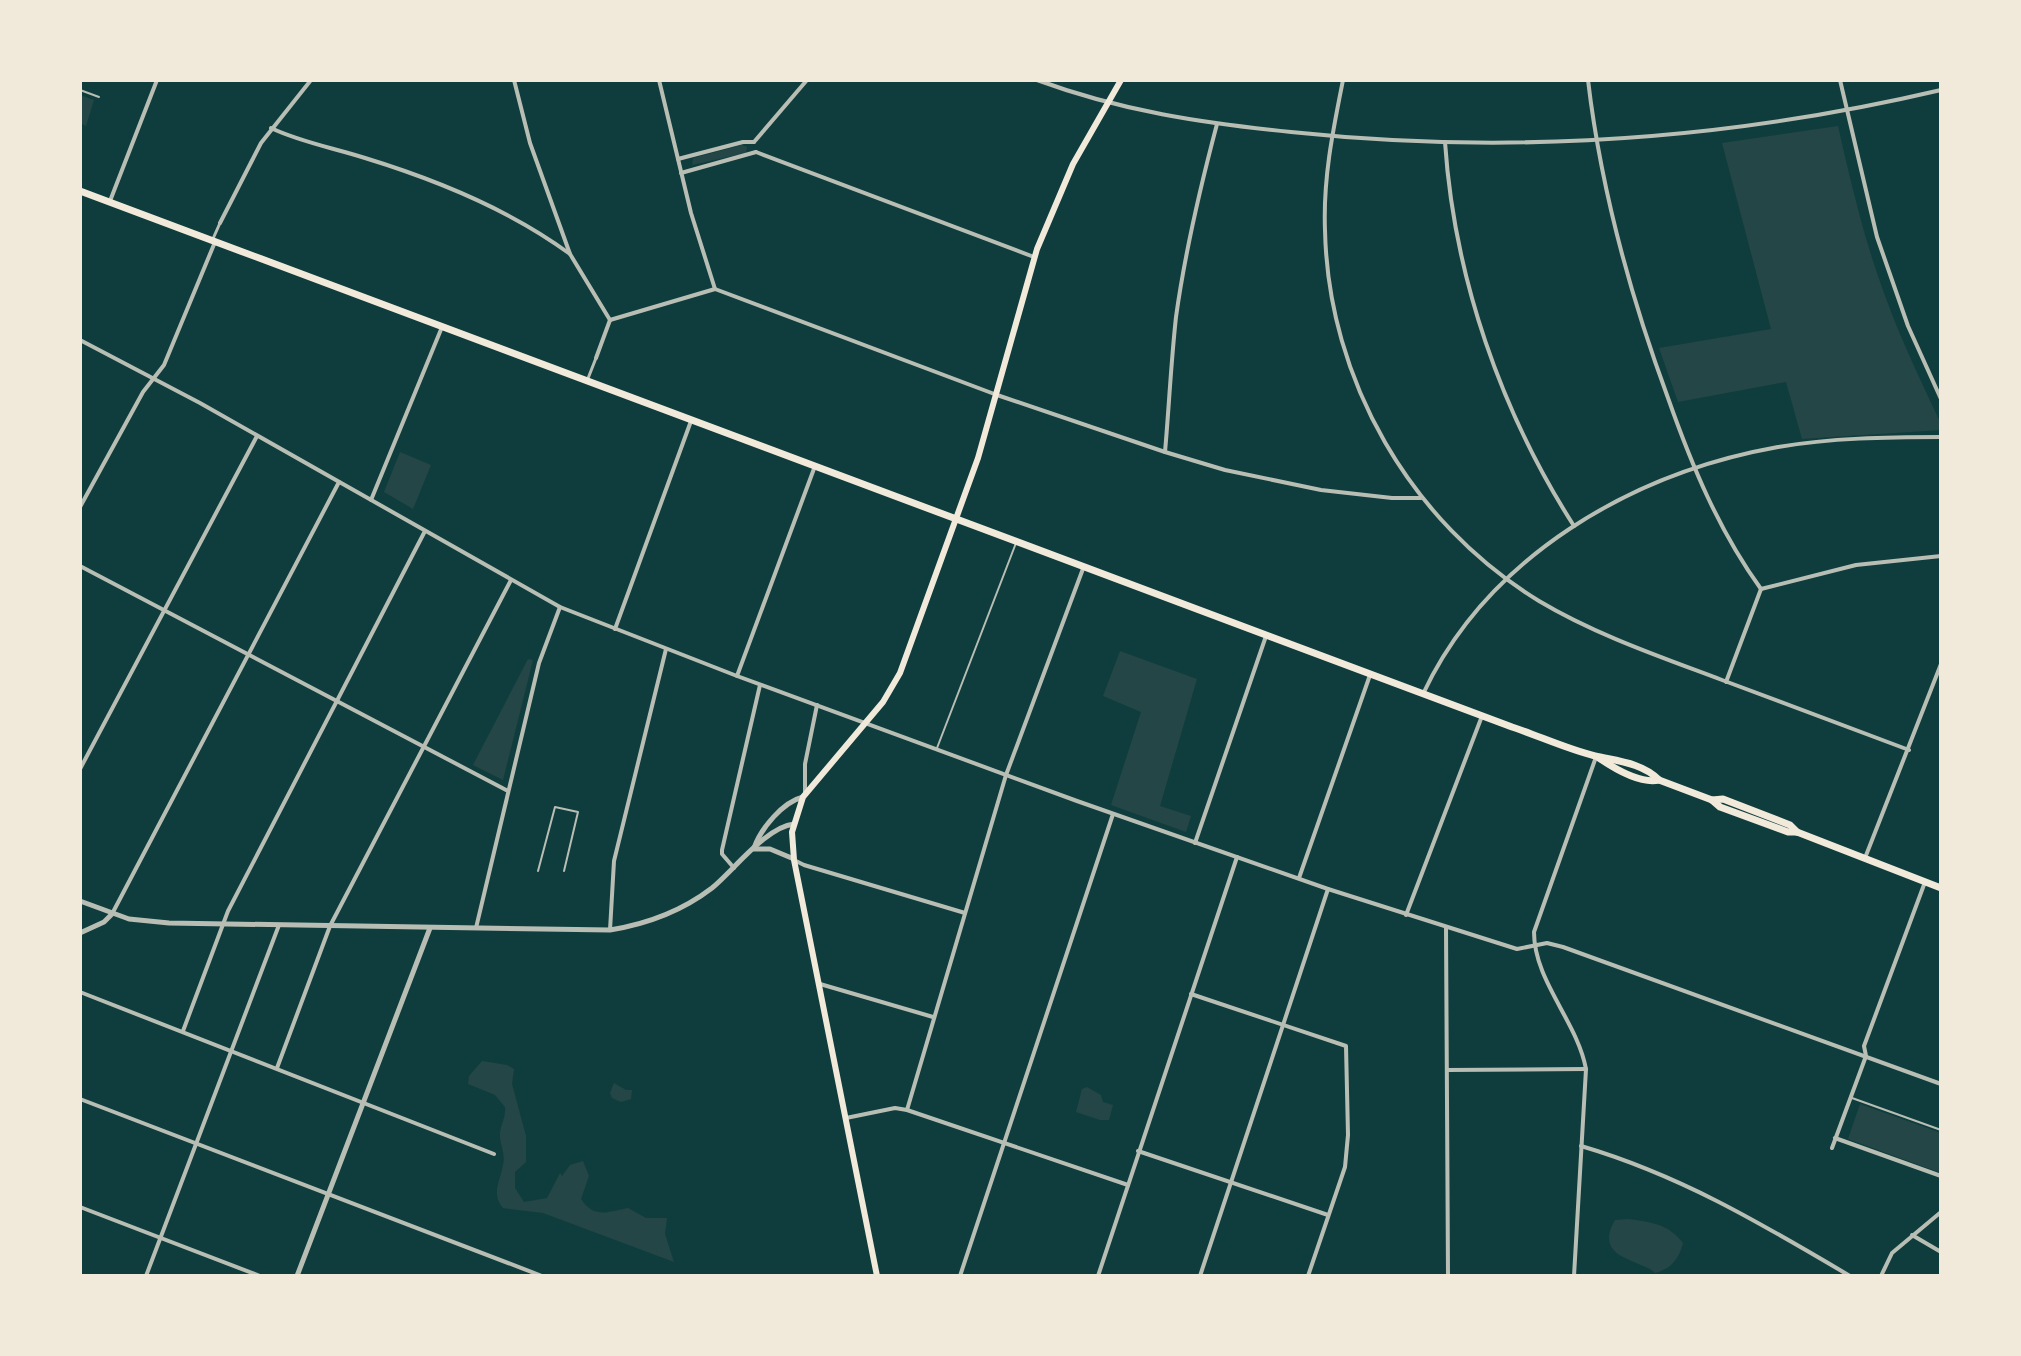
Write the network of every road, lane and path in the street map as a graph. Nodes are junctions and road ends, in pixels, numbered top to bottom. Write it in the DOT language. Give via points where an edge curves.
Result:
graph roads {
  1 [pos="157,80"];
  2 [pos="514,80"];
  3 [pos="659,80"];
  4 [pos="807,80"];
  5 [pos="1037,80"];
  6 [pos="1121,80"];
  7 [pos="1343,80"];
  8 [pos="1588,80"];
  9 [pos="1840,80"];
  10 [pos="307,81"];
  11 [pos="80,90"];
  12 [pos="1941,90"];
  13 [pos="99,97"];
  14 [pos="1108,102"];
  15 [pos="1847,111"];
  16 [pos="1217,124"];
  17 [pos="271,128"];
  18 [pos="1332,137"];
  19 [pos="1595,141"];
  20 [pos="754,142"];
  21 [pos="1445,142"];
  22 [pos="756,152"];
  23 [pos="678,159"];
  24 [pos="681,173"];
  25 [pos="80,191"];
  26 [pos="110,202"];
  27 [pos="220,223"];
  28 [pos="214,241"];
  29 [pos="570,254"];
  30 [pos="1034,257"];
  31 [pos="715,289"];
  32 [pos="610,320"];
  33 [pos="442,327"];
  34 [pos="80,340"];
  35 [pos="596,358"];
  36 [pos="152,377"];
  37 [pos="587,381"];
  38 [pos="997,395"];
  39 [pos="1941,399"];
  40 [pos="691,420"];
  41 [pos="257,436"];
  42 [pos="1941,437"];
  43 [pos="1165,452"];
  44 [pos="815,466"];
  45 [pos="1694,468"];
  46 [pos="339,482"];
  47 [pos="1421,498"];
  48 [pos="371,500"];
  49 [pos="80,507"];
  50 [pos="957,519"];
  51 [pos="1574,526"];
  52 [pos="425,531"];
  53 [pos="1016,542"];
  54 [pos="1941,556"];
  55 [pos="80,566"];
  56 [pos="1084,566"];
  57 [pos="511,580"];
  58 [pos="1507,580"];
  59 [pos="1761,589"];
  60 [pos="560,607"];
  61 [pos="164,611"];
  62 [pos="615,629"];
  63 [pos="1266,636"];
  64 [pos="666,649"];
  65 [pos="249,654"];
  66 [pos="1941,664"];
  67 [pos="1371,673"];
  68 [pos="737,676"];
  69 [pos="1726,682"];
  70 [pos="760,685"];
  71 [pos="1423,694"];
  72 [pos="337,700"];
  73 [pos="817,705"];
  74 [pos="1482,716"];
  75 [pos="866,722"];
  76 [pos="423,747"];
  77 [pos="937,748"];
  78 [pos="1909,750"];
  79 [pos="1596,756"];
  80 [pos="80,769"];
  81 [pos="1006,775"];
  82 [pos="508,791"];
  83 [pos="804,794"];
  84 [pos="1113,814"];
  85 [pos="794,824"];
  86 [pos="1195,843"];
  87 [pos="753,849"];
  88 [pos="1237,857"];
  89 [pos="1865,858"];
  90 [pos="794,860"];
  91 [pos="734,868"];
  92 [pos="538,871"];
  93 [pos="564,871"];
  94 [pos="1299,879"];
  95 [pos="1925,882"];
  96 [pos="1941,888"];
  97 [pos="1328,889"];
  98 [pos="80,901"];
  99 [pos="965,913"];
  100 [pos="112,914"];
  101 [pos="1406,915"];
  102 [pos="222,924"];
  103 [pos="279,925"];
  104 [pos="330,926"];
  105 [pos="1446,927"];
  106 [pos="430,928"];
  107 [pos="476,928"];
  108 [pos="610,930"];
  109 [pos="80,933"];
  110 [pos="1534,947"];
  111 [pos="820,984"];
  112 [pos="80,992"];
  113 [pos="1191,994"];
  114 [pos="933,1017"];
  115 [pos="1283,1026"];
  116 [pos="183,1031"];
  117 [pos="232,1050"];
  118 [pos="1866,1056"];
  119 [pos="277,1068"];
  120 [pos="1586,1069"];
  121 [pos="1447,1070"];
  122 [pos="1941,1084"];
  123 [pos="1850,1098"];
  124 [pos="80,1099"];
  125 [pos="364,1102"];
  126 [pos="907,1110"];
  127 [pos="846,1118"];
  128 [pos="1941,1130"];
  129 [pos="1835,1138"];
  130 [pos="1004,1143"];
  131 [pos="196,1144"];
  132 [pos="1581,1146"];
  133 [pos="1832,1148"];
  134 [pos="1138,1151"];
  135 [pos="494,1154"];
  136 [pos="1941,1176"];
  137 [pos="1231,1184"];
  138 [pos="1128,1185"];
  139 [pos="328,1195"];
  140 [pos="80,1207"];
  141 [pos="1941,1212"];
  142 [pos="1328,1215"];
  143 [pos="1912,1235"];
  144 [pos="161,1238"];
  145 [pos="1941,1252"];
  146 [pos="146,1276"];
  147 [pos="260,1276"];
  148 [pos="297,1276"];
  149 [pos="542,1276"];
  150 [pos="877,1276"];
  151 [pos="960,1276"];
  152 [pos="1098,1276"];
  153 [pos="1200,1276"];
  154 [pos="1308,1276"];
  155 [pos="1448,1276"];
  156 [pos="1574,1276"];
  157 [pos="1850,1276"];
  158 [pos="1881,1276"];
  1 -- 26 [label="street"];
  2 -- 29 [label="street" via="530,143"];
  3 -- 23 [label="street"];
  4 -- 20 [label="street"];
  5 -- 14 [label="street"];
  6 -- 14 [label="main road"];
  7 -- 18 [label="street"];
  8 -- 19 [label="street"];
  9 -- 15 [label="street"];
  10 -- 17 [label="street"];
  11 -- 13 [label="lane"];
  12 -- 15 [label="street"];
  14 -- 16 [label="street"];
  14 -- 30 [label="main road" via="1063,184"];
  15 -- 19 [label="street" via="1706,132"];
  15 -- 39 [label="street" via="1887,267"];
  16 -- 18 [label="street"];
  16 -- 43 [label="street" via="1182,280"];
  17 -- 27 [label="street"];
  17 -- 29 [label="street" via="451,189 512,216"];
  18 -- 21 [label="street"];
  18 -- 47 [label="street" via="1325,228 1337,323 1371,417"];
  19 -- 21 [label="street"];
  19 -- 45 [label="street" via="1636,305"];
  20 -- 22 [label="street"];
  20 -- 23 [label="street"];
  21 -- 51 [label="street" via="1459,243 1485,340 1536,459"];
  22 -- 24 [label="street"];
  22 -- 30 [label="street"];
  23 -- 24 [label="street"];
  24 -- 31 [label="street"];
  25 -- 26 [label="main road"];
  26 -- 28 [label="main road"];
  27 -- 28 [label="street"];
  28 -- 33 [label="main road"];
  28 -- 36 [label="street" via="183,324 164,365"];
  29 -- 32 [label="street"];
  30 -- 38 [label="main road"];
  31 -- 32 [label="street"];
  31 -- 38 [label="street"];
  32 -- 35 [label="street"];
  33 -- 37 [label="main road"];
  33 -- 48 [label="street"];
  34 -- 36 [label="street"];
  35 -- 37 [label="street"];
  36 -- 41 [label="street"];
  36 -- 49 [label="street"];
  37 -- 40 [label="main road"];
  38 -- 43 [label="street"];
  38 -- 50 [label="main road"];
  40 -- 44 [label="main road"];
  40 -- 62 [label="street"];
  41 -- 46 [label="street"];
  41 -- 61 [label="street"];
  42 -- 45 [label="street" via="1789,446"];
  43 -- 47 [label="street" via="1321,490"];
  44 -- 50 [label="main road"];
  44 -- 68 [label="street"];
  45 -- 51 [label="street" via="1624,496"];
  45 -- 59 [label="street" via="1719,522"];
  46 -- 48 [label="street"];
  46 -- 65 [label="street"];
  47 -- 58 [label="street"];
  48 -- 52 [label="street"];
  50 -- 53 [label="main road"];
  50 -- 75 [label="main road" via="900,673"];
  51 -- 58 [label="street"];
  52 -- 57 [label="street"];
  52 -- 72 [label="street"];
  53 -- 56 [label="main road"];
  53 -- 77 [label="lane"];
  54 -- 59 [label="street" via="1856,565"];
  55 -- 61 [label="street"];
  56 -- 63 [label="main road"];
  56 -- 81 [label="street"];
  57 -- 60 [label="street"];
  57 -- 76 [label="street"];
  58 -- 69 [label="street" via="1586,625"];
  58 -- 71 [label="street" via="1461,632"];
  59 -- 69 [label="street"];
  60 -- 62 [label="street"];
  60 -- 82 [label="street" via="541,654"];
  61 -- 65 [label="street"];
  61 -- 80 [label="street"];
  62 -- 64 [label="street"];
  63 -- 67 [label="main road"];
  63 -- 86 [label="street"];
  64 -- 68 [label="street"];
  64 -- 108 [label="street" via="614,861"];
  65 -- 72 [label="street"];
  65 -- 100 [label="street"];
  66 -- 78 [label="street"];
  67 -- 71 [label="main road"];
  67 -- 94 [label="street"];
  68 -- 70 [label="street"];
  69 -- 78 [label="street"];
  70 -- 73 [label="street"];
  70 -- 91 [label="street" via="722,850"];
  71 -- 74 [label="main road"];
  72 -- 76 [label="street"];
  72 -- 102 [label="street"];
  73 -- 75 [label="street"];
  73 -- 83 [label="street"];
  74 -- 79 [label="main road"];
  74 -- 101 [label="street"];
  75 -- 77 [label="street"];
  75 -- 83 [label="main road"];
  76 -- 82 [label="street"];
  76 -- 104 [label="street"];
  77 -- 81 [label="street"];
  78 -- 89 [label="street"];
  79 -- 89 [label="main road" via="1649,782 1659,780"];
  79 -- 110 [label="street" via="1534,932"];
  81 -- 84 [label="street"];
  81 -- 99 [label="street"];
  82 -- 107 [label="street"];
  83 -- 85 [label="main road"];
  83 -- 87 [label="street" via="785,806"];
  84 -- 86 [label="street"];
  84 -- 130 [label="street"];
  85 -- 87 [label="street" via="781,826"];
  85 -- 90 [label="main road"];
  86 -- 88 [label="street"];
  87 -- 90 [label="street" via="770,849"];
  87 -- 91 [label="street"];
  88 -- 94 [label="street"];
  88 -- 113 [label="street"];
  89 -- 95 [label="main road"];
  90 -- 99 [label="street"];
  90 -- 111 [label="main road"];
  91 -- 108 [label="street" via="671,912"];
  92 -- 93 [label="lane" via="555,807 578,812"];
  94 -- 97 [label="street"];
  95 -- 96 [label="main road"];
  95 -- 118 [label="street" via="1864,1046"];
  97 -- 101 [label="street"];
  97 -- 115 [label="street"];
  98 -- 100 [label="street"];
  99 -- 114 [label="street"];
  100 -- 102 [label="street" via="152,922"];
  100 -- 109 [label="street"];
  101 -- 105 [label="street"];
  102 -- 103 [label="street"];
  102 -- 116 [label="street"];
  103 -- 104 [label="street"];
  103 -- 117 [label="street"];
  104 -- 106 [label="street"];
  104 -- 119 [label="street"];
  105 -- 110 [label="street" via="1517,949"];
  105 -- 121 [label="street"];
  106 -- 107 [label="street"];
  106 -- 125 [label="street"];
  107 -- 108 [label="street"];
  110 -- 118 [label="street" via="1563,947"];
  110 -- 120 [label="street"];
  111 -- 114 [label="street"];
  111 -- 127 [label="main road"];
  112 -- 116 [label="street"];
  113 -- 115 [label="street"];
  113 -- 134 [label="street"];
  114 -- 126 [label="street"];
  115 -- 137 [label="street"];
  115 -- 142 [label="street" via="1346,1046 1346,1156"];
  116 -- 117 [label="street"];
  117 -- 119 [label="street"];
  117 -- 131 [label="street"];
  118 -- 122 [label="street"];
  118 -- 123 [label="street"];
  119 -- 125 [label="street"];
  120 -- 121 [label="street"];
  120 -- 132 [label="street"];
  121 -- 155 [label="street"];
  123 -- 128 [label="lane"];
  123 -- 129 [label="street"];
  124 -- 131 [label="street"];
  125 -- 135 [label="street"];
  125 -- 139 [label="street"];
  126 -- 127 [label="street"];
  126 -- 130 [label="street"];
  127 -- 150 [label="main road"];
  129 -- 133 [label="street"];
  129 -- 136 [label="street"];
  130 -- 138 [label="street"];
  130 -- 151 [label="street"];
  131 -- 139 [label="street"];
  131 -- 144 [label="street"];
  132 -- 156 [label="street"];
  132 -- 157 [label="street" via="1702,1191"];
  134 -- 137 [label="street"];
  134 -- 138 [label="street"];
  137 -- 142 [label="street"];
  137 -- 153 [label="street"];
  138 -- 152 [label="street"];
  139 -- 148 [label="street"];
  139 -- 149 [label="street"];
  140 -- 144 [label="street"];
  141 -- 143 [label="street"];
  142 -- 154 [label="street"];
  143 -- 145 [label="street"];
  143 -- 158 [label="street" via="1892,1253"];
  144 -- 146 [label="street"];
  144 -- 147 [label="street"];
}
